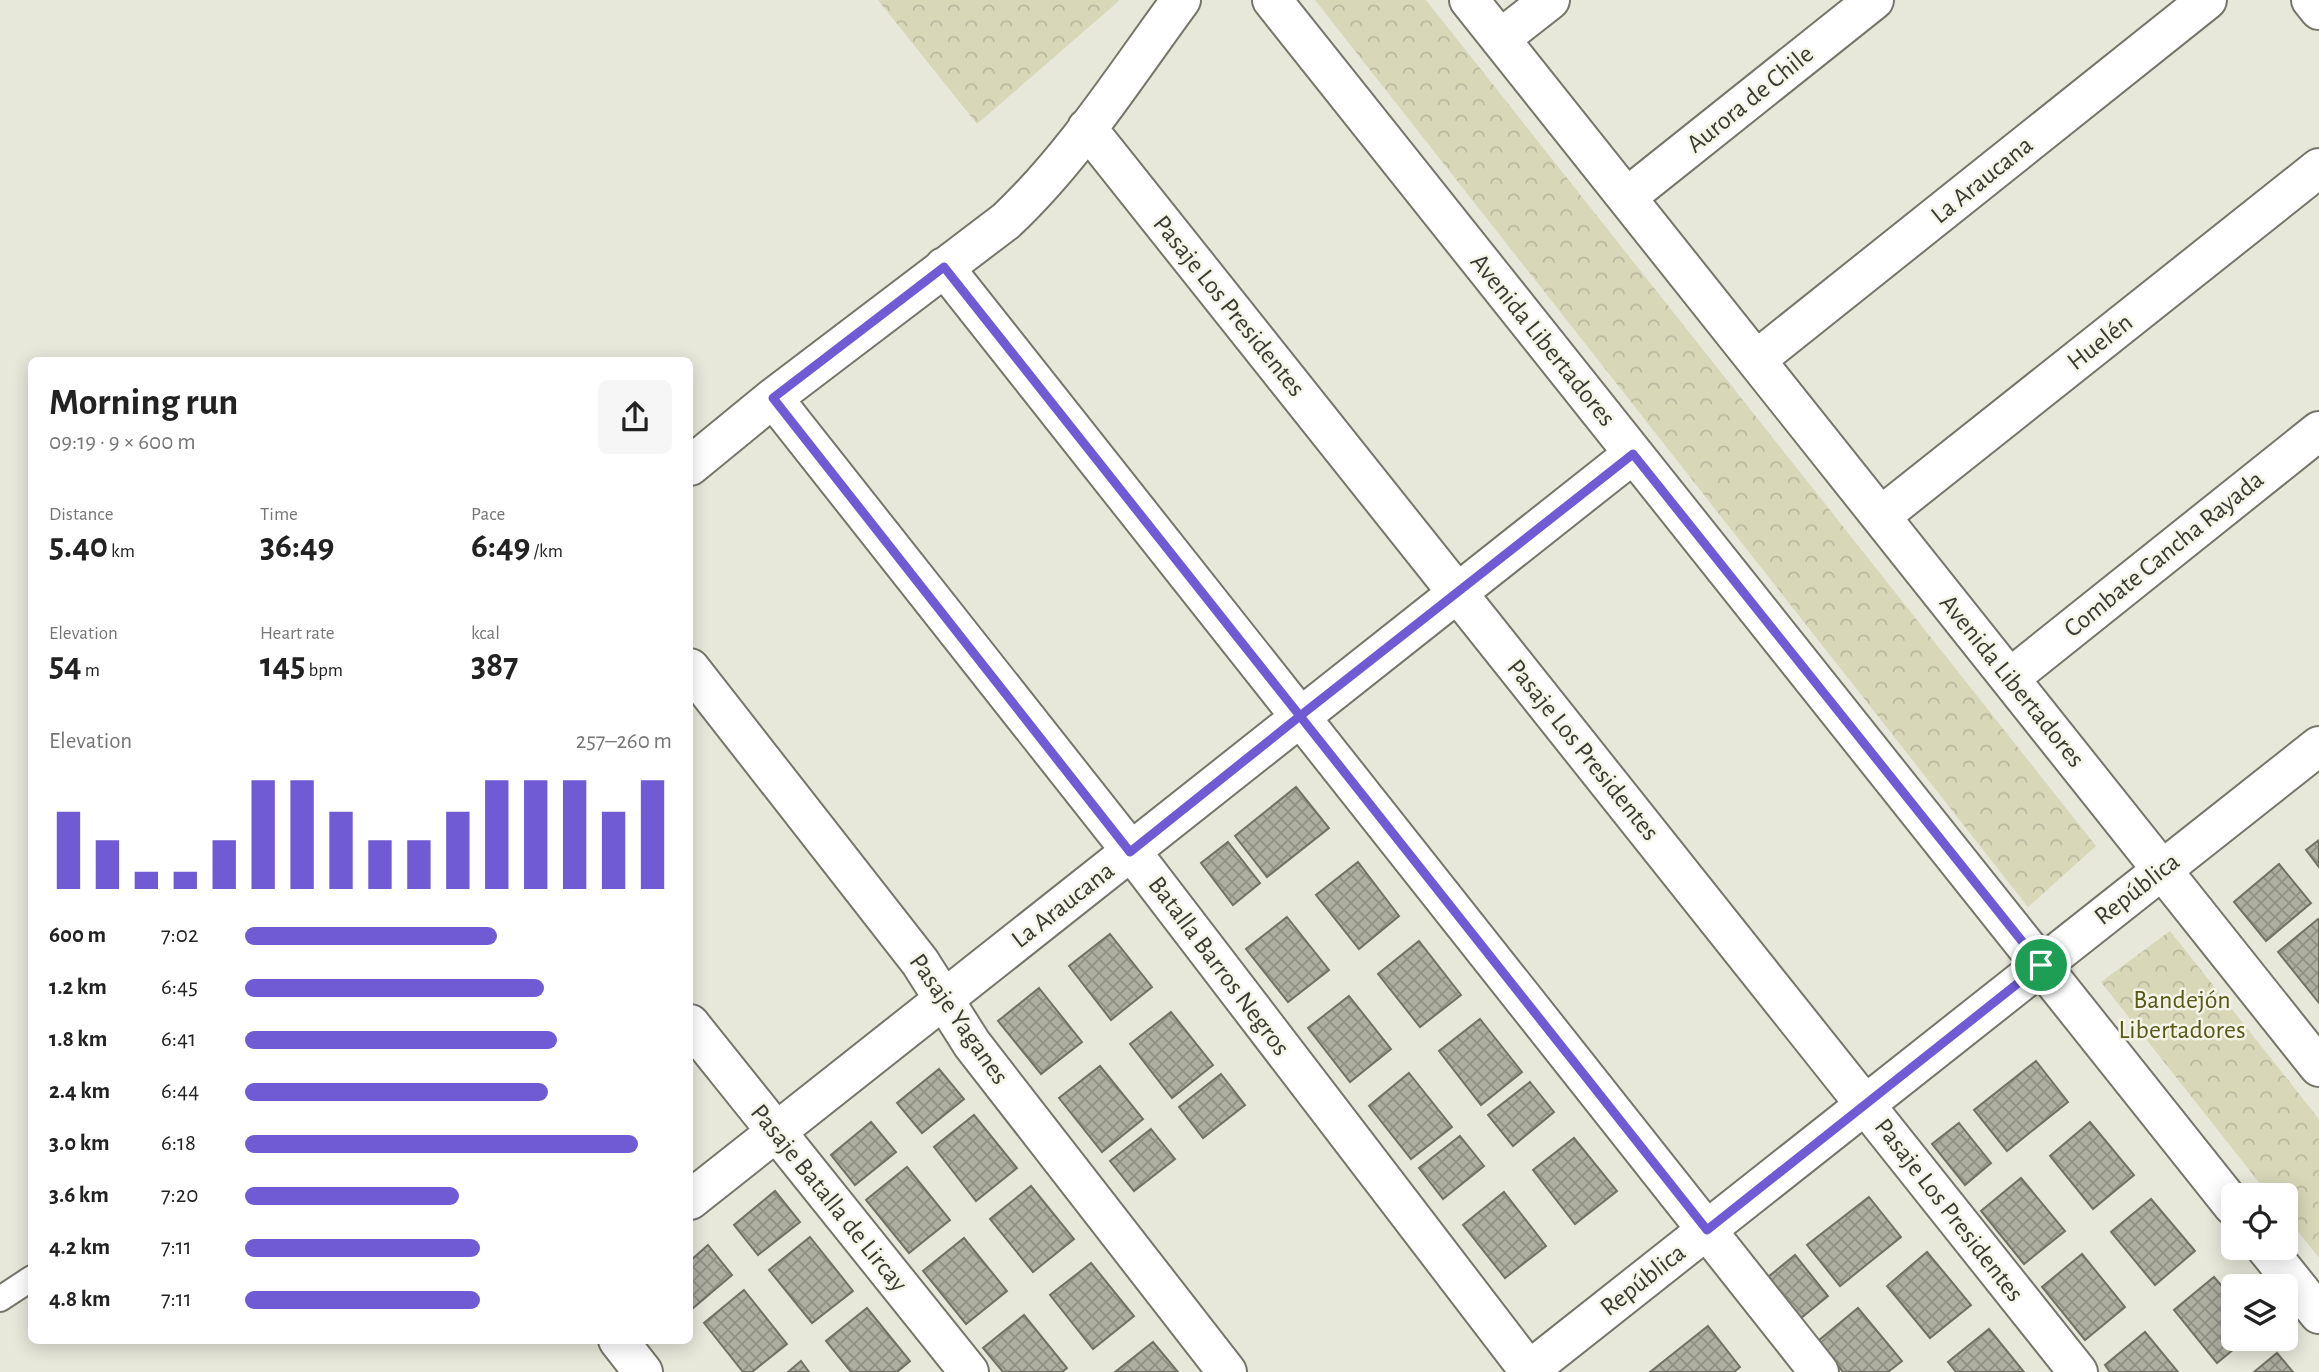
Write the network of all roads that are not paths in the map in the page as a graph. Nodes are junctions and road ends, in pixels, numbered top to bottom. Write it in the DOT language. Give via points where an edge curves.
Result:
graph roads {
  1 [pos="1181,0"];
  2 [pos="1272,0"];
  3 [pos="1469,0"];
  4 [pos="1550,0"];
  5 [pos="1874,0"];
  6 [pos="2207,0"];
  7 [pos="2311,0"];
  8 [pos="2319,10"];
  9 [pos="1500,39"];
  10 [pos="1087,128"];
  11 [pos="2319,168"];
  12 [pos="1626,197"];
  13 [pos="944,267"];
  14 [pos="1756,360"];
  15 [pos="773,398"];
  16 [pos="2319,431"];
  17 [pos="1633,454"];
  18 [pos="693,464"];
  19 [pos="1881,516"];
  20 [pos="1457,593"];
  21 [pos="693,672"];
  22 [pos="2010,678"];
  23 [pos="1300,716"];
  24 [pos="2319,746"];
  25 [pos="1130,852"];
  26 [pos="2162,869"];
  27 [pos="2041,965"];
  28 [pos="944,999"];
  29 [pos="693,1028"];
  30 [pos="2317,1060"];
  31 [pos="1865,1105"];
  32 [pos="776,1132"];
  33 [pos="2221,1191"];
  34 [pos="693,1198"];
  35 [pos="1707,1230"];
  36 [pos="2276,1260"];
  37 [pos="28,1281"];
  38 [pos="0,1299"];
  39 [pos="2319,1314"];
  40 [pos="621,1344"];
  41 [pos="643,1372"];
  42 [pos="969,1372"];
  43 [pos="1227,1372"];
  44 [pos="1529,1372"];
  45 [pos="1819,1372"];
  46 [pos="2078,1372"];
  1 -- 10 [label="street"];
  2 -- 17 [label="street, Avenida Libertadores"];
  3 -- 9 [label="street, Avenida Libertadores"];
  4 -- 9 [label="street"];
  5 -- 12 [label="street, Aurora de Chile"];
  6 -- 14 [label="street, La Araucana"];
  7 -- 8 [label="street"];
  9 -- 12 [label="street, Avenida Libertadores"];
  10 -- 13 [label="street" via="1031,197"];
  10 -- 20 [label="street, Pasaje Los Presidentes"];
  11 -- 19 [label="street, Huelén"];
  12 -- 14 [label="street, Avenida Libertadores"];
  13 -- 15 [label="street"];
  13 -- 23 [label="street"];
  14 -- 19 [label="street, Avenida Libertadores"];
  15 -- 18 [label="street"];
  15 -- 25 [label="street, Batalla Barros Negros"];
  16 -- 22 [label="street, Combate Cancha Rayada"];
  17 -- 20 [label="street, La Araucana"];
  17 -- 27 [label="street, Avenida Libertadores"];
  19 -- 22 [label="street, Avenida Libertadores"];
  20 -- 23 [label="street, La Araucana"];
  20 -- 31 [label="street, Pasaje Los Presidentes"];
  21 -- 28 [label="street, Pasaje Yaganes"];
  22 -- 26 [label="street, Avenida Libertadores"];
  23 -- 25 [label="street, La Araucana"];
  23 -- 35 [label="street"];
  24 -- 26 [label="street, República"];
  25 -- 28 [label="street, La Araucana"];
  25 -- 44 [label="street, Batalla Barros Negros"];
  26 -- 27 [label="street, República"];
  26 -- 30 [label="street, Avenida Libertadores"];
  27 -- 31 [label="street, República"];
  27 -- 33 [label="street, Avenida Libertadores"];
  28 -- 32 [label="street, La Araucana"];
  28 -- 43 [label="street, Pasaje Yaganes" via="972,1044"];
  29 -- 32 [label="street, Pasaje Batalla de Lircay"];
  31 -- 35 [label="street, República"];
  31 -- 46 [label="street, Pasaje Los Presidentes"];
  32 -- 34 [label="street, La Araucana"];
  32 -- 42 [label="street, Pasaje Batalla de Lircay"];
  35 -- 44 [label="street, República"];
  35 -- 45 [label="street"];
  36 -- 39 [label="street"];
  37 -- 38 [label="lane"];
  40 -- 41 [label="street"];
}
